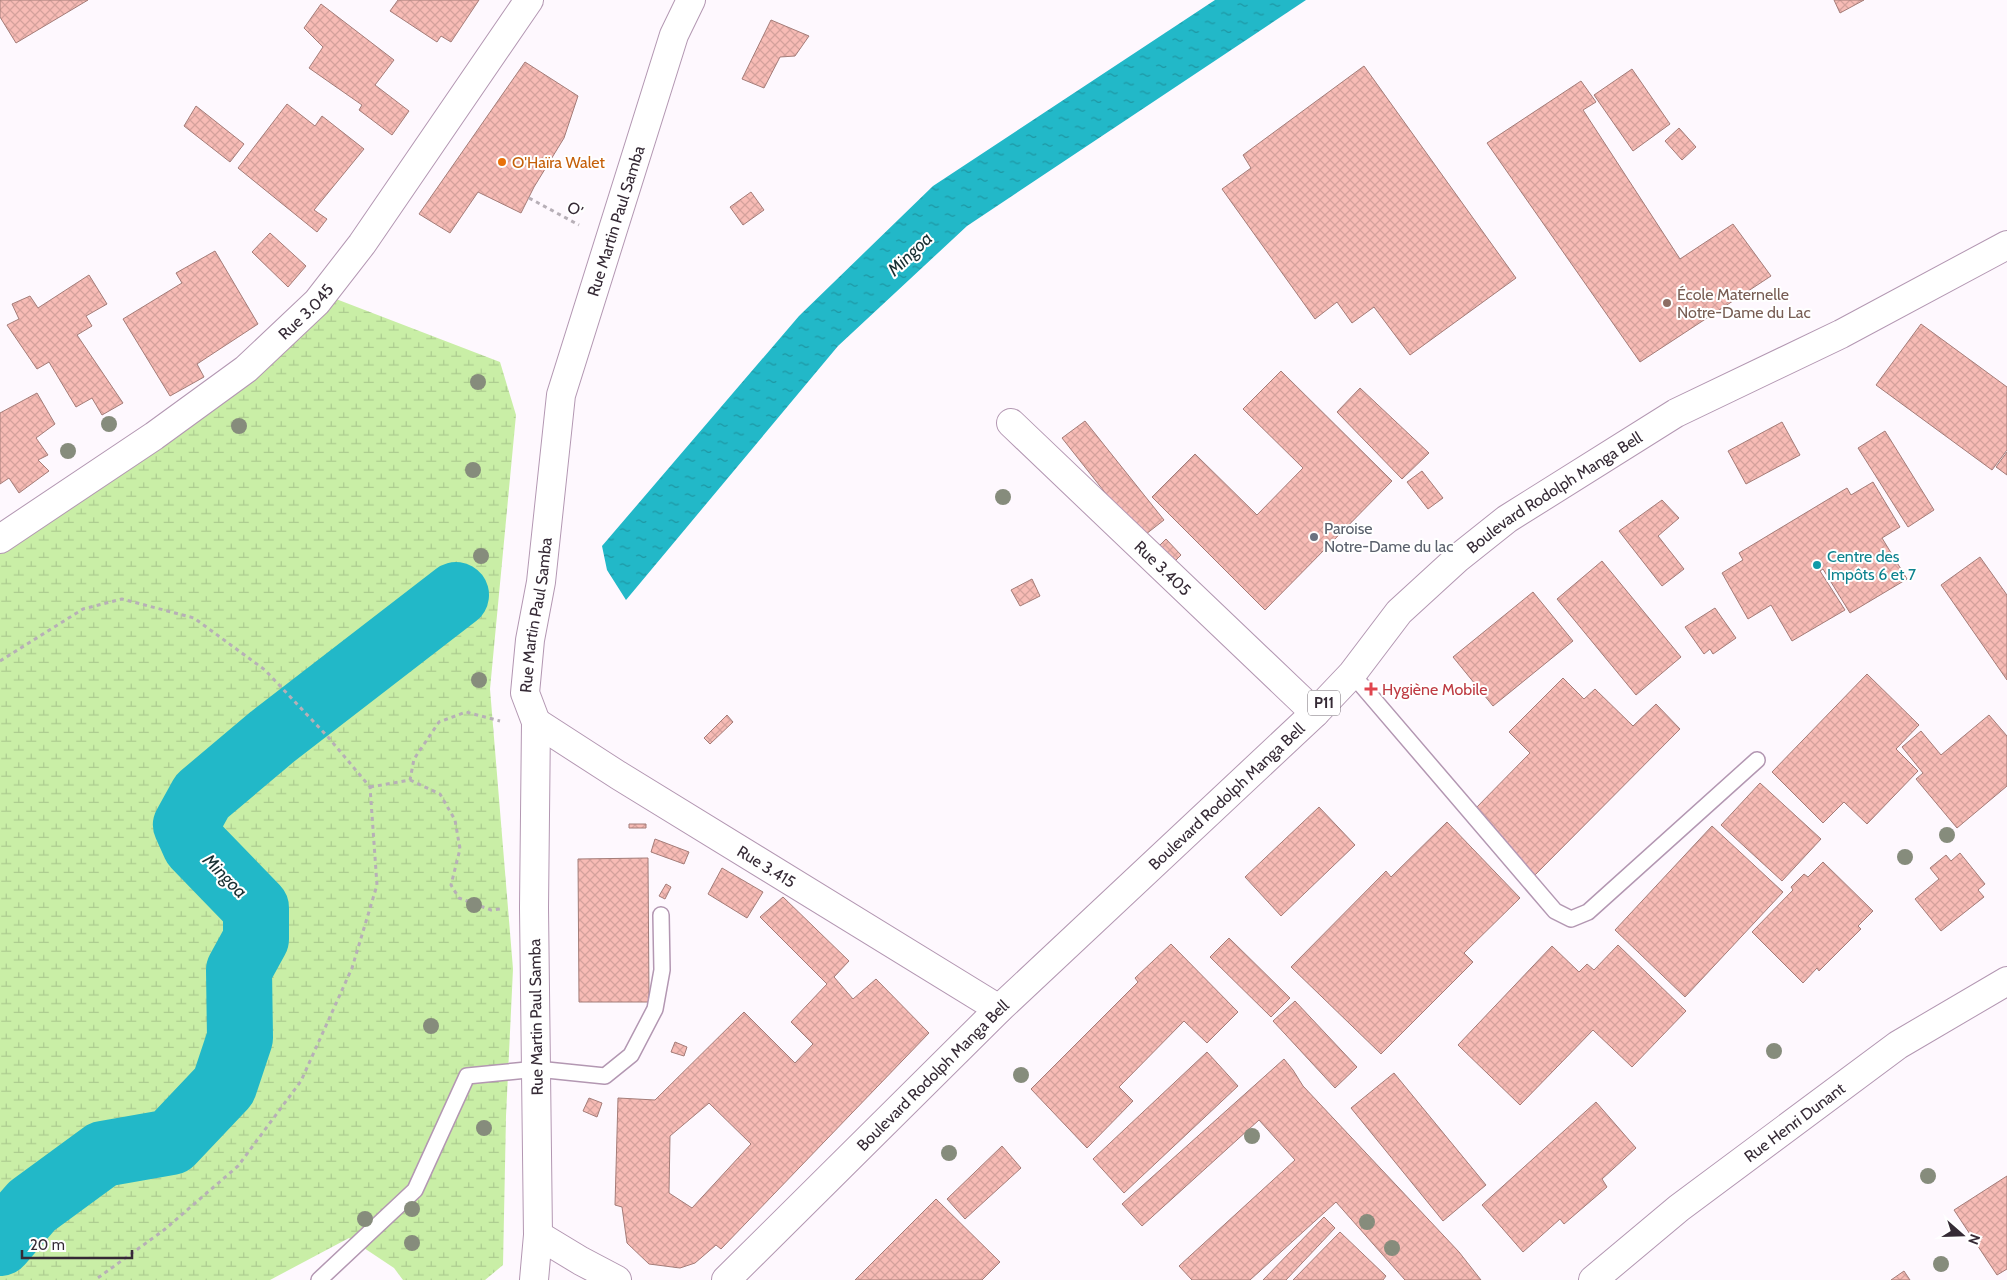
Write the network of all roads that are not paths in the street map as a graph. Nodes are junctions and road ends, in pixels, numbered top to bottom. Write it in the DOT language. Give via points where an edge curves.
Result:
graph roads {
  1 [pos="529,0"];
  2 [pos="691,0"];
  3 [pos="2007,245"];
  4 [pos="1011,423"];
  5 [pos="0,539"];
  6 [pos="1352,674"];
  7 [pos="1314,713"];
  8 [pos="536,727"];
  9 [pos="1757,760"];
  10 [pos="661,915"];
  11 [pos="2007,981"];
  12 [pos="999,1009"];
  13 [pos="537,1068"];
  14 [pos="538,1235"];
  15 [pos="319,1280"];
  16 [pos="534,1280"];
  17 [pos="617,1280"];
  18 [pos="726,1280"];
  19 [pos="1593,1280"];
  1 -- 5 [label="main road, Rue 3.045" via="362,244 317,302 246,369 154,436"];
  2 -- 8 [label="main road, Rue Martin Paul Samba" via="674,35 561,395 542,582 530,640 525,693"];
  3 -- 6 [label="main road, Boulevard Rodolph Manga Bell / P11" via="1841,334 1676,413 1507,519 1399,612"];
  4 -- 7 [label="main road, Rue 3.405"];
  6 -- 7 [label="main road, Boulevard Rodolph Manga Bell / P11"];
  6 -- 9 [label="lane" via="1555,911 1571,919 1588,912"];
  7 -- 12 [label="main road, Boulevard Rodolph Manga Bell / P11"];
  8 -- 12 [label="main road, Rue 3.415"];
  8 -- 13 [label="main road, Rue Martin Paul Samba" via="534,908"];
  10 -- 13 [label="lane" via="662,970 655,1010 631,1055 605,1076"];
  11 -- 19 [label="main road, Rue Henri Dunant" via="1898,1046 1679,1208"];
  12 -- 18 [label="main road, Boulevard Rodolph Manga Bell / P11"];
  13 -- 14 [label="main road, Rue Martin Paul Samba"];
  13 -- 15 [label="lane" via="467,1076 415,1190"];
  14 -- 16 [label="main road, Rue Martin Paul Samba"];
  14 -- 17 [label="main road"];
}
